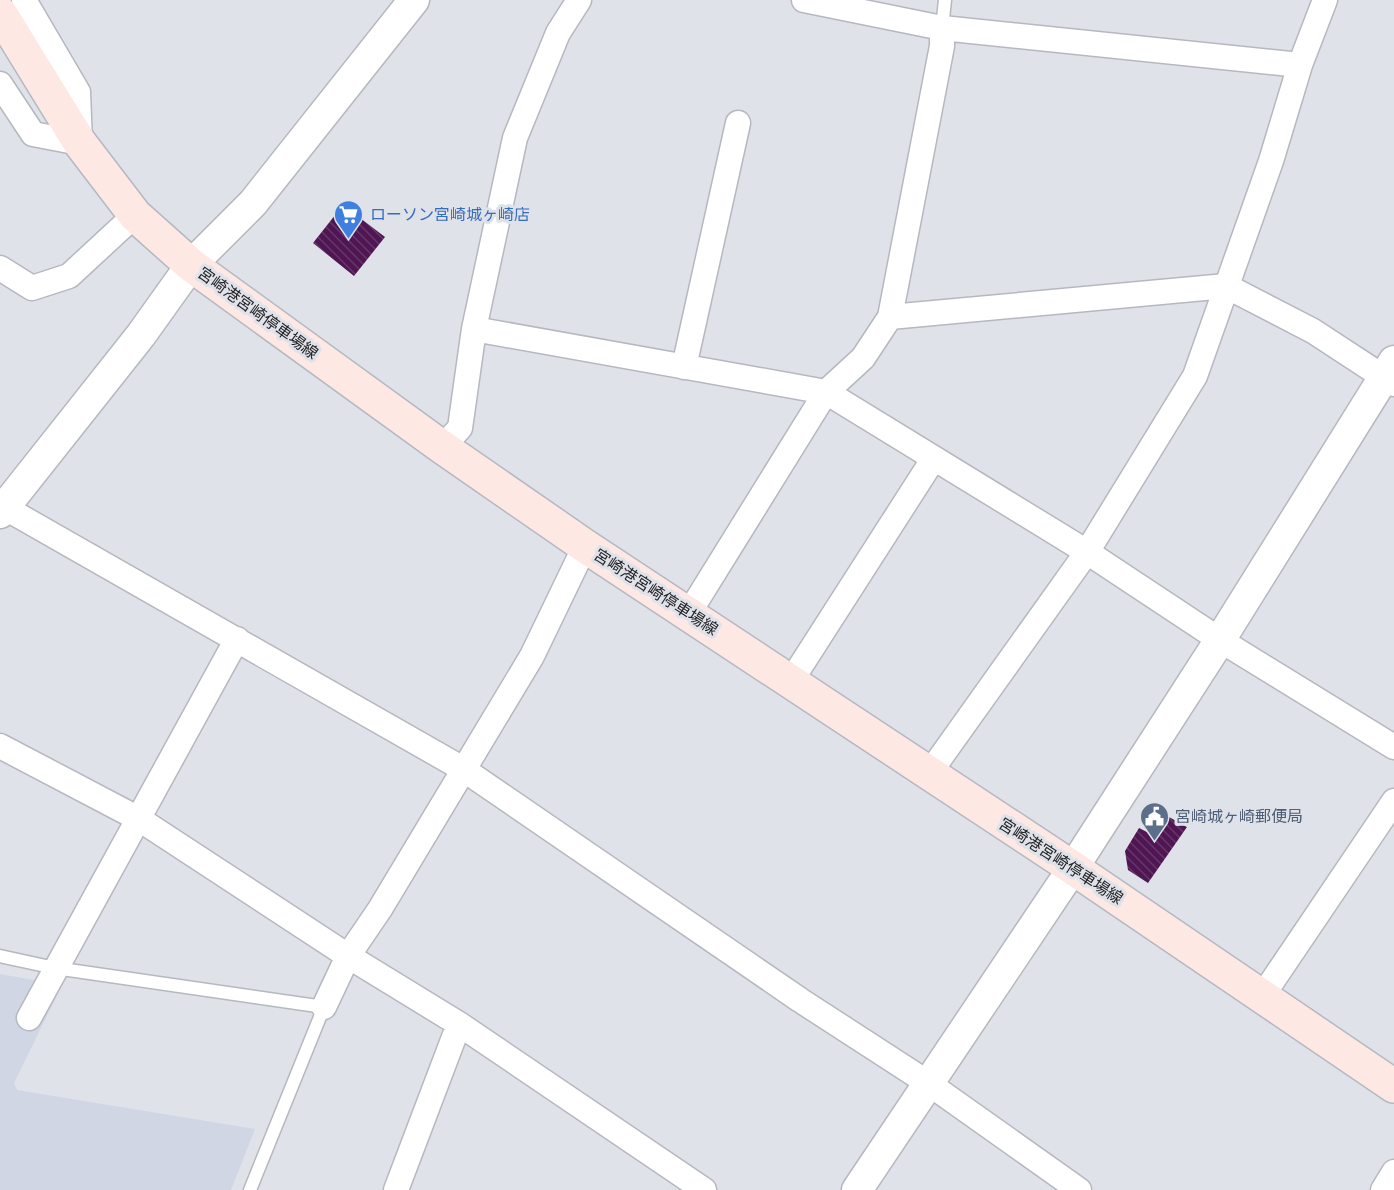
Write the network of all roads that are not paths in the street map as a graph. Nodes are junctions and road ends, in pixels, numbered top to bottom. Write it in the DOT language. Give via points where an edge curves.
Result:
graph roads {
  1 [pos="24,0"];
  2 [pos="414,0"];
  3 [pos="579,0"];
  4 [pos="804,0"];
  5 [pos="945,0"];
  6 [pos="1325,0"];
  7 [pos="0,13"];
  8 [pos="942,28"];
  9 [pos="1300,65"];
  10 [pos="0,84"];
  11 [pos="738,123"];
  12 [pos="80,143"];
  13 [pos="135,215"];
  14 [pos="191,264"];
  15 [pos="0,268"];
  16 [pos="1226,286"];
  17 [pos="890,317"];
  18 [pos="474,329"];
  19 [pos="684,367"];
  20 [pos="1390,374"];
  21 [pos="826,392"];
  22 [pos="442,447"];
  23 [pos="934,459"];
  24 [pos="2,508"];
  25 [pos="585,546"];
  26 [pos="1087,552"];
  27 [pos="688,613"];
  28 [pos="237,639"];
  29 [pos="1220,640"];
  30 [pos="790,681"];
  31 [pos="0,746"];
  32 [pos="1394,747"];
  33 [pos="463,769"];
  34 [pos="928,775"];
  35 [pos="1394,801"];
  36 [pos="139,819"];
  37 [pos="1073,868"];
  38 [pos="0,956"];
  39 [pos="348,956"];
  40 [pos="55,968"];
  41 [pos="1263,995"];
  42 [pos="324,1006"];
  43 [pos="29,1018"];
  44 [pos="459,1024"];
  45 [pos="928,1083"];
  46 [pos="1394,1086"];
  47 [pos="1394,1172"];
  48 [pos="250,1190"];
  49 [pos="396,1190"];
  50 [pos="705,1190"];
  51 [pos="857,1190"];
  52 [pos="1079,1190"];
  53 [pos="1383,1190"];
  1 -- 12 [label="street" via="78,92"];
  2 -- 14 [label="street" via="254,203"];
  3 -- 18 [label="street" via="558,33 515,138"];
  4 -- 8 [label="street"];
  5 -- 8 [label="lane"];
  6 -- 9 [label="street"];
  7 -- 12 [label="main road, 宮崎港宮崎停車場線"];
  8 -- 9 [label="street"];
  8 -- 17 [label="street" via="942,46"];
  9 -- 16 [label="street"];
  10 -- 12 [label="street" via="33,134"];
  11 -- 19 [label="street"];
  12 -- 13 [label="main road, 宮崎港宮崎停車場線"];
  13 -- 14 [label="main road, 宮崎港宮崎停車場線"];
  13 -- 15 [label="street" via="69,276 32,288"];
  14 -- 22 [label="main road, 宮崎港宮崎停車場線"];
  14 -- 24 [label="street" via="141,335"];
  16 -- 17 [label="street"];
  16 -- 20 [label="street"];
  16 -- 26 [label="street" via="1195,376"];
  17 -- 21 [label="street" via="863,358"];
  18 -- 19 [label="street"];
  18 -- 22 [label="street" via="460,428"];
  19 -- 21 [label="street"];
  20 -- 29 [label="street"];
  21 -- 23 [label="street"];
  21 -- 27 [label="street"];
  22 -- 25 [label="main road, 宮崎港宮崎停車場線"];
  23 -- 26 [label="street"];
  23 -- 30 [label="street"];
  24 -- 28 [label="street"];
  25 -- 27 [label="main road, 宮崎港宮崎停車場線"];
  25 -- 33 [label="street" via="532,656"];
  26 -- 29 [label="street"];
  26 -- 34 [label="street"];
  27 -- 30 [label="main road, 宮崎港宮崎停車場線"];
  28 -- 33 [label="street"];
  28 -- 36 [label="street"];
  29 -- 32 [label="street"];
  29 -- 37 [label="street"];
  30 -- 34 [label="main road, 宮崎港宮崎停車場線"];
  31 -- 36 [label="street"];
  33 -- 39 [label="street"];
  33 -- 45 [label="street"];
  34 -- 37 [label="main road, 宮崎港宮崎停車場線"];
  35 -- 41 [label="street"];
  36 -- 39 [label="street"];
  36 -- 40 [label="street"];
  37 -- 41 [label="main road, 宮崎港宮崎停車場線"];
  37 -- 45 [label="street"];
  38 -- 40 [label="lane"];
  39 -- 42 [label="street"];
  39 -- 44 [label="street"];
  40 -- 42 [label="lane"];
  40 -- 43 [label="street"];
  41 -- 46 [label="main road, 宮崎港宮崎停車場線"];
  42 -- 48 [label="lane"];
  44 -- 49 [label="street"];
  44 -- 50 [label="street"];
  45 -- 51 [label="street"];
  45 -- 52 [label="street"];
  47 -- 53 [label="street"];
}
